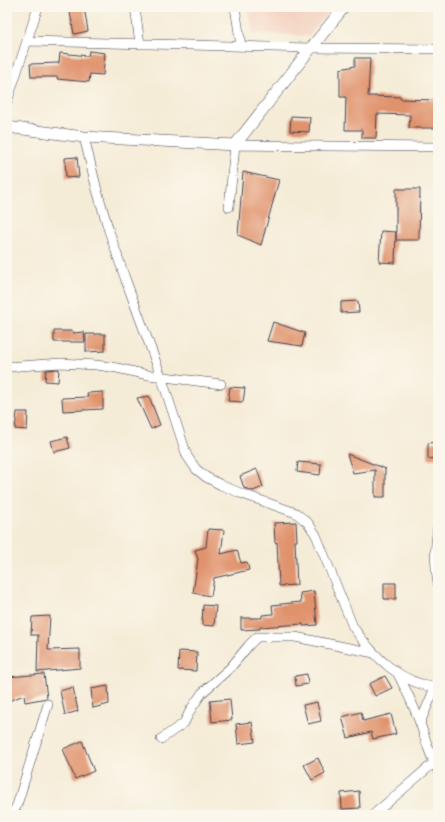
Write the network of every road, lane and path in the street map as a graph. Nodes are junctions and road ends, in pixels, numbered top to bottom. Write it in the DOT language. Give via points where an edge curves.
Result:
graph roads {
  1 [pos="38,7"];
  2 [pos="135,7"];
  3 [pos="235,7"];
  4 [pos="344,7"];
  5 [pos="26,41"];
  6 [pos="140,44"];
  7 [pos="241,46"];
  8 [pos="311,48"];
  9 [pos="438,49"];
  10 [pos="7,102"];
  11 [pos="7,127"];
  12 [pos="84,137"];
  13 [pos="235,145"];
  14 [pos="438,147"];
  15 [pos="229,208"];
  16 [pos="7,367"];
  17 [pos="161,376"];
  18 [pos="221,384"];
  19 [pos="438,526"];
  20 [pos="438,583"];
  21 [pos="374,653"];
  22 [pos="398,674"];
  23 [pos="437,686"];
  24 [pos="48,704"];
  25 [pos="420,723"];
  26 [pos="161,740"];
  27 [pos="436,764"];
  28 [pos="12,815"];
  29 [pos="373,815"];
  1 -- 5 [label="street"];
  2 -- 6 [label="street"];
  3 -- 7 [label="street"];
  4 -- 8 [label="street"];
  5 -- 6 [label="street"];
  5 -- 10 [label="street"];
  6 -- 7 [label="street"];
  7 -- 8 [label="street"];
  8 -- 9 [label="street"];
  8 -- 13 [label="street"];
  11 -- 12 [label="street"];
  12 -- 13 [label="street"];
  12 -- 17 [label="street" via="109,231"];
  13 -- 14 [label="street"];
  13 -- 15 [label="street"];
  16 -- 17 [label="street" via="60,363 96,365"];
  17 -- 18 [label="street"];
  17 -- 21 [label="street" via="187,456 196,469 221,485 296,513 308,523 316,536 353,627"];
  19 -- 20 [label="street" via="435,558"];
  21 -- 22 [label="street"];
  21 -- 26 [label="street" via="295,637 257,637 231,667 202,693 184,723"];
  22 -- 23 [label="street" via="410,680"];
  22 -- 25 [label="street"];
  23 -- 25 [label="street"];
  24 -- 28 [label="street"];
  25 -- 27 [label="street"];
  27 -- 29 [label="street"];
}
